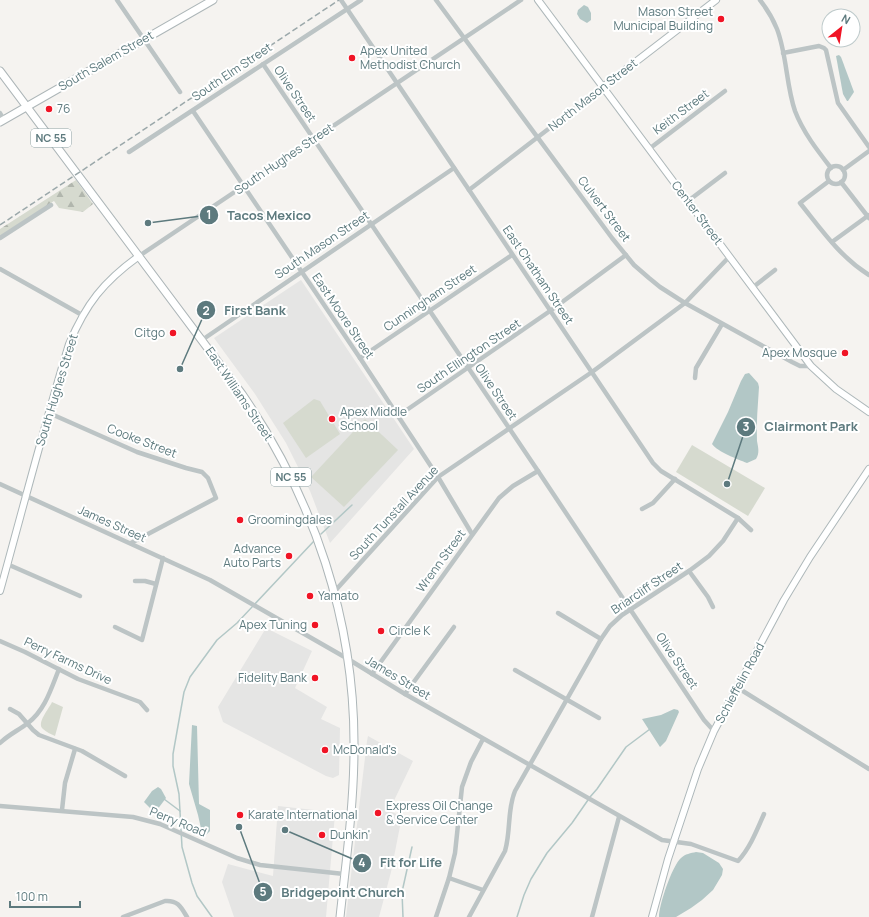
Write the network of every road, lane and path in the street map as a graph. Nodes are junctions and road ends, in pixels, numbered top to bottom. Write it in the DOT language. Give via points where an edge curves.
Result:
graph roads {
  1 [pos="117,0"];
  2 [pos="213,0"];
  3 [pos="340,0"];
  4 [pos="361,0"];
  5 [pos="436,0"];
  6 [pos="521,0"];
  7 [pos="538,0"];
  8 [pos="716,0"];
  9 [pos="760,0"];
  10 [pos="346,8"];
  11 [pos="464,38"];
  12 [pos="144,39"];
  13 [pos="783,53"];
  14 [pos="263,64"];
  15 [pos="0,71"];
  16 [pos="397,83"];
  17 [pos="603,87"];
  18 [pos="725,91"];
  19 [pos="180,92"];
  20 [pos="27,107"];
  21 [pos="192,111"];
  22 [pos="1,118"];
  23 [pos="538,138"];
  24 [pos="314,140"];
  25 [pos="869,147"];
  26 [pos="649,150"];
  27 [pos="869,151"];
  28 [pos="129,152"];
  29 [pos="454,168"];
  30 [pos="832,168"];
  31 [pos="843,170"];
  32 [pos="725,172"];
  33 [pos="829,181"];
  34 [pos="841,182"];
  35 [pos="243,186"];
  36 [pos="469,190"];
  37 [pos="688,200"];
  38 [pos="51,205"];
  39 [pos="868,217"];
  40 [pos="371,224"];
  41 [pos="0,238"];
  42 [pos="832,242"];
  43 [pos="512,255"];
  44 [pos="626,255"];
  45 [pos="139,256"];
  46 [pos="729,257"];
  47 [pos="775,270"];
  48 [pos="1,271"];
  49 [pos="302,272"];
  50 [pos="869,275"];
  51 [pos="752,288"];
  52 [pos="685,303"];
  53 [pos="429,311"];
  54 [pos="550,311"];
  55 [pos="82,315"];
  56 [pos="722,324"];
  57 [pos="202,340"];
  58 [pos="360,358"];
  59 [pos="811,366"];
  60 [pos="468,368"];
  61 [pos="592,372"];
  62 [pos="695,378"];
  63 [pos="869,412"];
  64 [pos="49,413"];
  65 [pos="398,416"];
  66 [pos="509,429"];
  67 [pos="869,469"];
  68 [pos="538,471"];
  69 [pos="438,477"];
  70 [pos="675,479"];
  71 [pos="0,484"];
  72 [pos="25,495"];
  73 [pos="642,509"];
  74 [pos="738,518"];
  75 [pos="751,530"];
  76 [pos="472,534"];
  77 [pos="131,543"];
  78 [pos="163,558"];
  79 [pos="7,564"];
  80 [pos="689,571"];
  81 [pos="135,581"];
  82 [pos="156,584"];
  83 [pos="0,591"];
  84 [pos="334,592"];
  85 [pos="80,596"];
  86 [pos="713,607"];
  87 [pos="630,609"];
  88 [pos="558,613"];
  89 [pos="115,627"];
  90 [pos="454,627"];
  91 [pos="601,639"];
  92 [pos="0,641"];
  93 [pos="348,659"];
  94 [pos="59,670"];
  95 [pos="515,670"];
  96 [pos="372,674"];
  97 [pos="738,688"];
  98 [pos="405,694"];
  99 [pos="567,700"];
  100 [pos="10,709"];
  101 [pos="146,710"];
  102 [pos="599,718"];
  103 [pos="27,723"];
  104 [pos="714,731"];
  105 [pos="483,739"];
  106 [pos="0,743"];
  107 [pos="76,749"];
  108 [pos="529,765"];
  109 [pos="869,768"];
  110 [pos="125,776"];
  111 [pos="0,806"];
  112 [pos="62,810"];
  113 [pos="764,814"];
  114 [pos="619,817"];
  115 [pos="674,842"];
  116 [pos="344,874"];
  117 [pos="449,878"];
  118 [pos="483,890"];
  119 [pos="124,917"];
  120 [pos="186,917"];
  121 [pos="340,917"];
  122 [pos="436,917"];
  123 [pos="469,917"];
  124 [pos="592,917"];
  125 [pos="652,917"];
  1 -- 12 [label="street"];
  2 -- 12 [label="main road, South Salem Street"];
  3 -- 10 [label="street, East Chatham Street"];
  4 -- 10 [label="street, South Elm Street"];
  5 -- 11 [label="street, Culvert Street"];
  6 -- 11 [label="street, South Hughes Street"];
  7 -- 17 [label="street, Center Street"];
  8 -- 17 [label="street, North Mason Street"];
  9 -- 13 [label="street" via="776,27"];
  10 -- 14 [label="street, South Elm Street"];
  10 -- 16 [label="street, East Chatham Street"];
  11 -- 16 [label="street, South Hughes Street"];
  11 -- 23 [label="street, Culvert Street"];
  12 -- 19 [label="street"];
  12 -- 20 [label="main road, South Salem Street"];
  13 -- 25 [label="street" via="819,46 826,50 838,103"];
  13 -- 30 [label="street" via="792,103 799,121 809,139"];
  14 -- 21 [label="street, South Elm Street"];
  14 -- 24 [label="street, Olive Street"];
  15 -- 20 [label="main road, NC 55"];
  16 -- 24 [label="street, South Hughes Street"];
  16 -- 29 [label="street, East Chatham Street"];
  17 -- 23 [label="street, North Mason Street"];
  17 -- 26 [label="street, Center Street"];
  18 -- 26 [label="street, Keith Street"];
  20 -- 22 [label="main road, South Salem Street"];
  20 -- 45 [label="main road, East Williams Street / NC 55"];
  21 -- 28 [label="street, South Elm Street"];
  21 -- 35 [label="street, East Moore Street"];
  23 -- 36 [label="street, North Mason Street"];
  23 -- 44 [label="street, Culvert Street"];
  24 -- 35 [label="street, South Hughes Street"];
  24 -- 40 [label="street, Olive Street"];
  26 -- 37 [label="street, Center Street"];
  27 -- 31 [label="street"];
  29 -- 36 [label="street, East Chatham Street"];
  29 -- 40 [label="street, South Mason Street"];
  30 -- 31 [label="street" via="839,167"];
  30 -- 33 [label="street" via="827,174"];
  31 -- 34 [label="street"];
  32 -- 37 [label="street"];
  33 -- 34 [label="street"];
  33 -- 42 [label="street" via="800,203"];
  34 -- 39 [label="street"];
  35 -- 45 [label="street, South Hughes Street"];
  35 -- 49 [label="street, East Moore Street"];
  36 -- 43 [label="street, East Chatham Street"];
  37 -- 46 [label="street, Center Street"];
  38 -- 41 [label="street"];
  39 -- 42 [label="street"];
  40 -- 49 [label="street, South Mason Street"];
  40 -- 53 [label="street, Olive Street"];
  42 -- 50 [label="street" via="852,263"];
  43 -- 53 [label="street, Cunningham Street"];
  43 -- 54 [label="street, East Chatham Street"];
  44 -- 52 [label="street, Culvert Street" via="653,282"];
  44 -- 54 [label="street, South Ellington Street"];
  45 -- 55 [label="street, South Hughes Street" via="103,286"];
  45 -- 57 [label="main road, East Williams Street / NC 55"];
  46 -- 51 [label="street, Center Street"];
  46 -- 52 [label="street, South Tunstall Avenue"];
  47 -- 51 [label="street"];
  48 -- 55 [label="street"];
  49 -- 57 [label="street, South Mason Street"];
  49 -- 58 [label="street, East Moore Street"];
  51 -- 59 [label="street, Center Street"];
  52 -- 56 [label="street, Culvert Street"];
  52 -- 61 [label="street, South Tunstall Avenue"];
  53 -- 58 [label="street, Cunningham Street"];
  53 -- 60 [label="street, Olive Street"];
  54 -- 60 [label="street, South Ellington Street"];
  54 -- 61 [label="street, East Chatham Street"];
  55 -- 64 [label="street, South Hughes Street" via="69,344"];
  56 -- 59 [label="street, Culvert Street" via="800,366"];
  56 -- 62 [label="street" via="696,368"];
  57 -- 84 [label="main road, East Williams Street / NC 55" via="256,413 289,473 317,536"];
  58 -- 65 [label="street, East Moore Street"];
  59 -- 63 [label="street, Center Street" via="836,389"];
  60 -- 65 [label="street, South Ellington Street"];
  60 -- 66 [label="street, Olive Street"];
  61 -- 66 [label="street, South Tunstall Avenue"];
  61 -- 70 [label="street, East Chatham Street" via="653,463"];
  64 -- 72 [label="street, South Hughes Street"];
  64 -- 77 [label="street, Cooke Street" via="137,452 202,472 208,478 216,498"];
  65 -- 69 [label="street, East Moore Street"];
  66 -- 68 [label="street, Olive Street"];
  66 -- 69 [label="street, South Tunstall Avenue"];
  67 -- 97 [label="street, Schieffelin Road" via="784,600"];
  68 -- 76 [label="street, Wrenn Street" via="506,492"];
  68 -- 87 [label="street, Olive Street"];
  69 -- 76 [label="street, East Moore Street"];
  69 -- 84 [label="street, South Tunstall Avenue"];
  70 -- 73 [label="street" via="654,503"];
  70 -- 74 [label="street, East Chatham Street"];
  71 -- 72 [label="street, James Street"];
  72 -- 77 [label="street, James Street"];
  72 -- 79 [label="street, South Hughes Street"];
  74 -- 75 [label="street, East Chatham Street"];
  74 -- 80 [label="street, Briarcliff Street" via="714,552"];
  76 -- 96 [label="street, Wrenn Street"];
  77 -- 78 [label="street, James Street"];
  78 -- 82 [label="street"];
  78 -- 93 [label="street, James Street" via="210,580"];
  79 -- 83 [label="street, South Hughes Street"];
  79 -- 85 [label="street"];
  80 -- 86 [label="street"];
  80 -- 87 [label="street, Briarcliff Street"];
  81 -- 82 [label="street"];
  82 -- 89 [label="street" via="142,640"];
  84 -- 93 [label="main road, East Williams Street / NC 55"];
  87 -- 91 [label="street, Briarcliff Street" via="610,626"];
  87 -- 104 [label="street, Olive Street"];
  88 -- 91 [label="street"];
  90 -- 98 [label="street"];
  91 -- 99 [label="street, Briarcliff Street"];
  92 -- 94 [label="street, Perry Farms Drive"];
  93 -- 96 [label="street, James Street"];
  93 -- 116 [label="main road, East Williams Street / NC 55" via="354,715 354,766"];
  94 -- 101 [label="street, Perry Farms Drive" via="140,702"];
  94 -- 103 [label="street" via="43,706"];
  95 -- 99 [label="street"];
  96 -- 98 [label="street, James Street"];
  97 -- 104 [label="street, Schieffelin Road"];
  97 -- 109 [label="street"];
  98 -- 105 [label="street, James Street"];
  99 -- 102 [label="street"];
  99 -- 108 [label="street, Briarcliff Street"];
  100 -- 103 [label="street"];
  103 -- 106 [label="street"];
  103 -- 107 [label="street" via="40,735"];
  104 -- 115 [label="street, Schieffelin Road" via="698,769"];
  105 -- 108 [label="street, James Street"];
  105 -- 117 [label="street" via="462,787 455,853"];
  107 -- 110 [label="street"];
  107 -- 112 [label="street" via="65,783"];
  108 -- 114 [label="street, James Street"];
  108 -- 118 [label="street, Briarcliff Street" via="512,799 505,851"];
  111 -- 112 [label="street, Perry Road"];
  112 -- 116 [label="street, Perry Road" via="150,820 237,858 260,865"];
  113 -- 115 [label="street, James Street" via="751,842 738,861 691,844"];
  114 -- 115 [label="street, James Street" via="662,840"];
  114 -- 124 [label="street"];
  115 -- 125 [label="street, Schieffelin Road"];
  116 -- 121 [label="main road, East Williams Street / NC 55"];
  117 -- 118 [label="street"];
  117 -- 122 [label="street"];
  118 -- 123 [label="street, Briarcliff Street"];
  119 -- 120 [label="street" via="171,900 178,903"];
}
